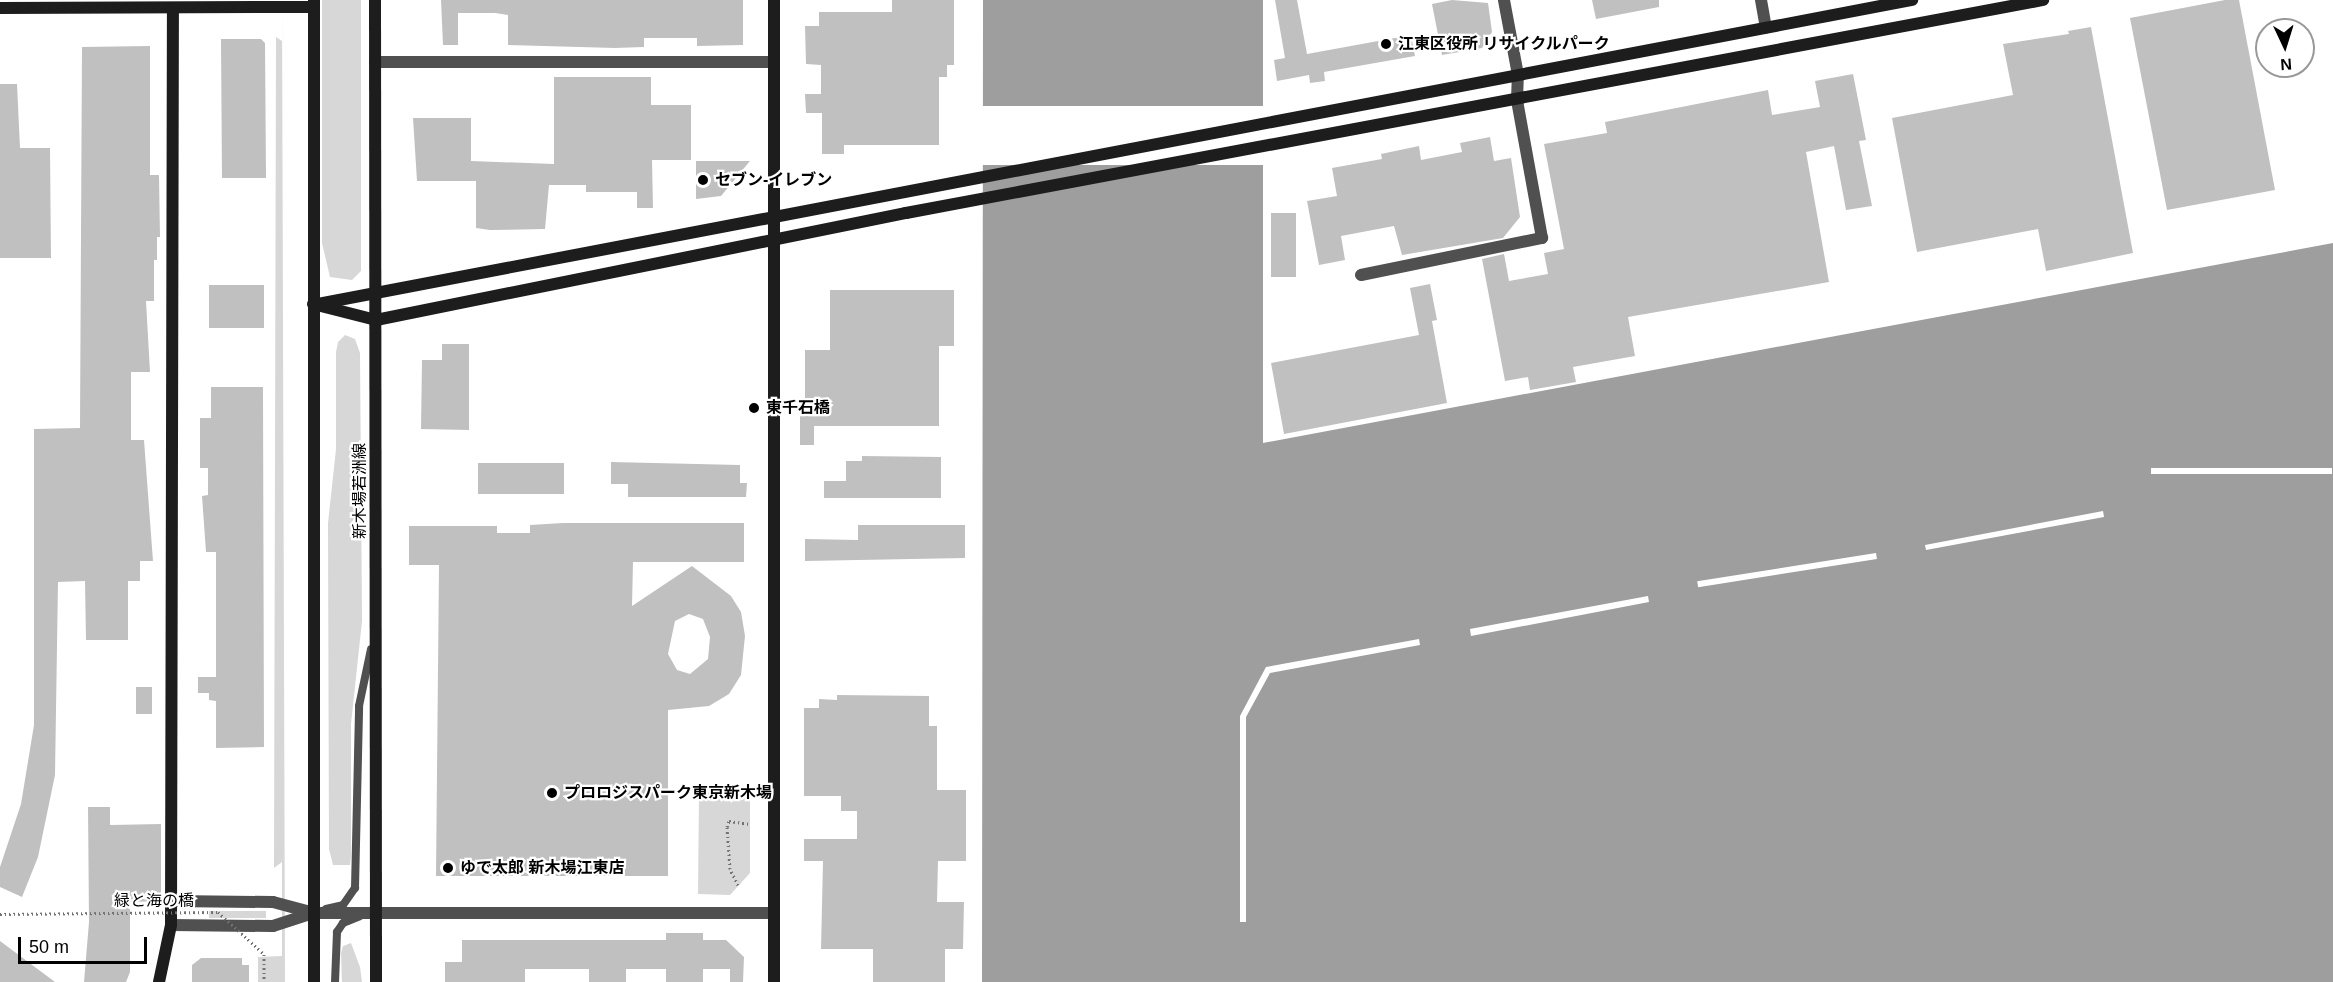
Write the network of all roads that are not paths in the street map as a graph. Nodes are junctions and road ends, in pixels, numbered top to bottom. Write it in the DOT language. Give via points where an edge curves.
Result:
graph roads {
  1 [pos="375,0"];
  2 [pos="774,0"];
  3 [pos="1504,0"];
  4 [pos="1761,0"];
  5 [pos="1912,0"];
  6 [pos="2043,0"];
  7 [pos="314,4"];
  8 [pos="0,8"];
  9 [pos="173,8"];
  10 [pos="1766,28"];
  11 [pos="375,62"];
  12 [pos="774,62"];
  13 [pos="1518,75"];
  14 [pos="1517,100"];
  15 [pos="775,217"];
  16 [pos="775,240"];
  17 [pos="1361,275"];
  18 [pos="377,290"];
  19 [pos="314,304"];
  20 [pos="376,320"];
  21 [pos="376,630"];
  22 [pos="171,901"];
  23 [pos="376,912"];
  24 [pos="314,913"];
  25 [pos="774,913"];
  26 [pos="171,926"];
  27 [pos="159,982"];
  28 [pos="314,982"];
  29 [pos="335,982"];
  30 [pos="376,982"];
  31 [pos="774,982"];
  1 -- 11 [label="street, 新木場若洲線"];
  2 -- 12 [label="street"];
  3 -- 13 [label="street"];
  4 -- 10 [label="street"];
  5 -- 10 [label="street"];
  6 -- 14 [label="street"];
  7 -- 9 [label="street"];
  7 -- 19 [label="street"];
  8 -- 9 [label="street"];
  9 -- 22 [label="street"];
  10 -- 13 [label="street"];
  11 -- 12 [label="street"];
  11 -- 18 [label="street, 新木場若洲線"];
  12 -- 15 [label="street"];
  13 -- 14 [label="street"];
  13 -- 15 [label="street"];
  14 -- 16 [label="street"];
  14 -- 17 [label="street" via="1542,238"];
  15 -- 16 [label="street"];
  15 -- 18 [label="street"];
  16 -- 20 [label="street"];
  16 -- 25 [label="street"];
  18 -- 19 [label="street"];
  18 -- 20 [label="street, 新木場若洲線"];
  19 -- 20 [label="street"];
  19 -- 24 [label="street"];
  20 -- 21 [label="street, 新木場若洲線"];
  21 -- 23 [label="street, 新木場若洲線"];
  21 -- 24 [label="lane" via="359,706 355,888 343,904"];
  22 -- 24 [label="street" via="273,902"];
  22 -- 26 [label="street"];
  23 -- 24 [label="street"];
  23 -- 25 [label="street"];
  23 -- 29 [label="lane" via="350,919 337,932"];
  23 -- 30 [label="street, 新木場若洲線"];
  24 -- 26 [label="street" via="273,926"];
  24 -- 28 [label="street"];
  25 -- 31 [label="street"];
  26 -- 27 [label="street"];
}
